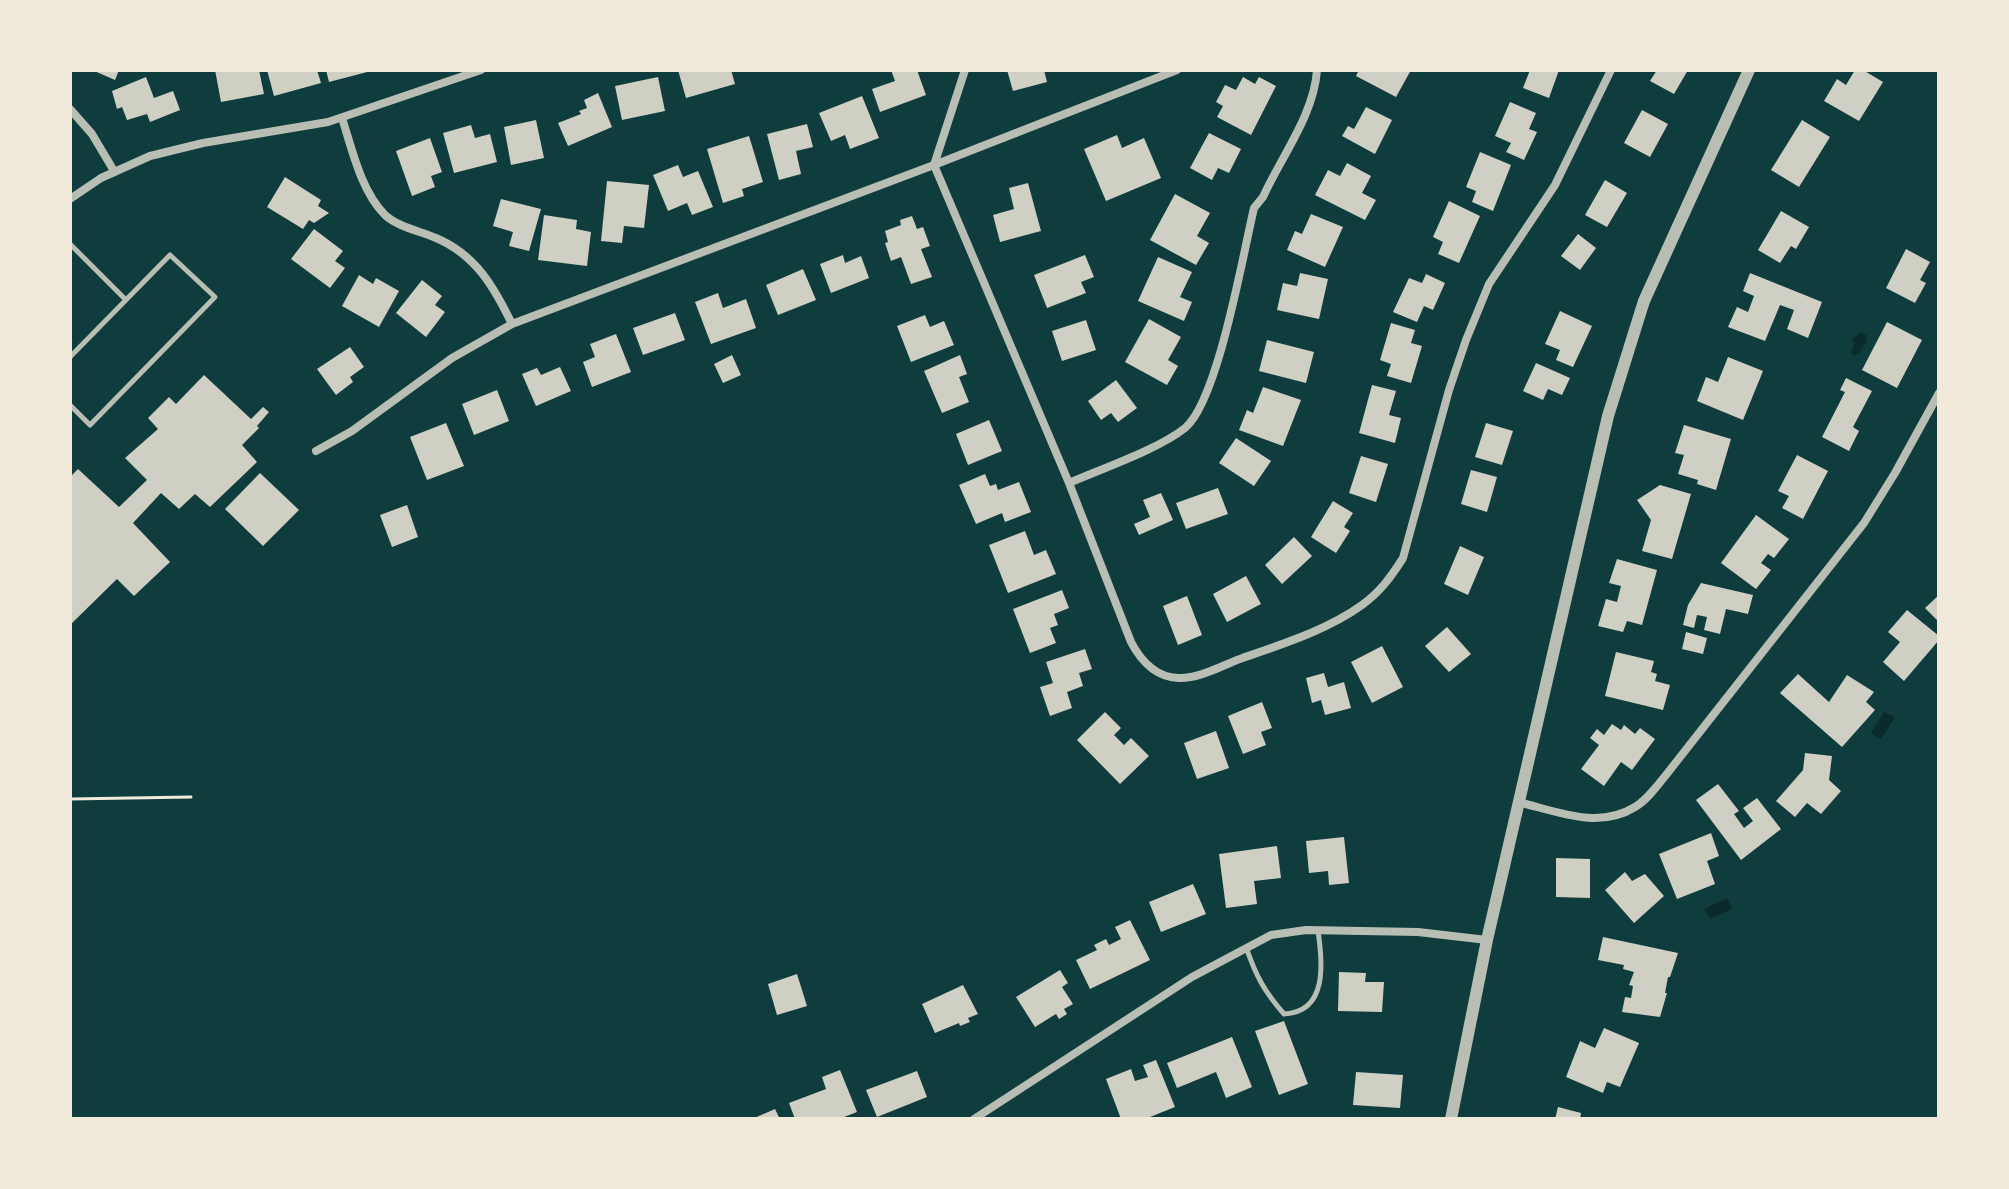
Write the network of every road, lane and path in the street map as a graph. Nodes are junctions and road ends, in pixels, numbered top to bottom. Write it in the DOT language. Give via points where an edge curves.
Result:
graph roads {
  1 [pos="481,70"];
  2 [pos="965,70"];
  3 [pos="1177,70"];
  4 [pos="1317,70"];
  5 [pos="1611,70"];
  6 [pos="1749,70"];
  7 [pos="70,109"];
  8 [pos="342,118"];
  9 [pos="934,165"];
  10 [pos="114,171"];
  11 [pos="70,199"];
  12 [pos="70,244"];
  13 [pos="126,300"];
  14 [pos="512,324"];
  15 [pos="70,357"];
  16 [pos="1939,393"];
  17 [pos="70,405"];
  18 [pos="316,451"];
  19 [pos="1069,483"];
  20 [pos="191,797"];
  21 [pos="70,799"];
  22 [pos="1518,802"];
  23 [pos="1318,930"];
  24 [pos="1487,940"];
  25 [pos="1245,946"];
  26 [pos="974,1119"];
  27 [pos="1451,1119"];
  1 -- 8 [label="street"];
  2 -- 9 [label="street"];
  3 -- 9 [label="street"];
  4 -- 19 [label="street" via="1305,115 1254,208 1213,381 1194,417 1165,439"];
  5 -- 19 [label="street" via="1555,185 1489,284 1449,390 1403,558 1388,583 1355,610 1301,637 1189,677 1153,670 1131,642"];
  6 -- 22 [label="street" via="1644,301 1625,356"];
  7 -- 10 [label="street"];
  8 -- 10 [label="street" via="192,146"];
  8 -- 14 [label="street" via="365,182 384,214 464,253 494,289"];
  9 -- 14 [label="street"];
  9 -- 19 [label="street"];
  10 -- 11 [label="street"];
  12 -- 13 [label="lane"];
  13 -- 15 [label="lane"];
  13 -- 17 [label="lane" via="170,255 215,297 90,425"];
  14 -- 18 [label="street" via="452,358"];
  16 -- 22 [label="street" via="1864,523 1638,806 1586,819"];
  20 -- 21 [label="path"];
  22 -- 24 [label="street"];
  23 -- 24 [label="street"];
  23 -- 25 [label="street" via="1285,932"];
  23 -- 25 [label="lane" via="1320,988 1308,1006 1294,1014 1284,1014 1263,989"];
  24 -- 27 [label="street"];
  25 -- 26 [label="street"];
}
